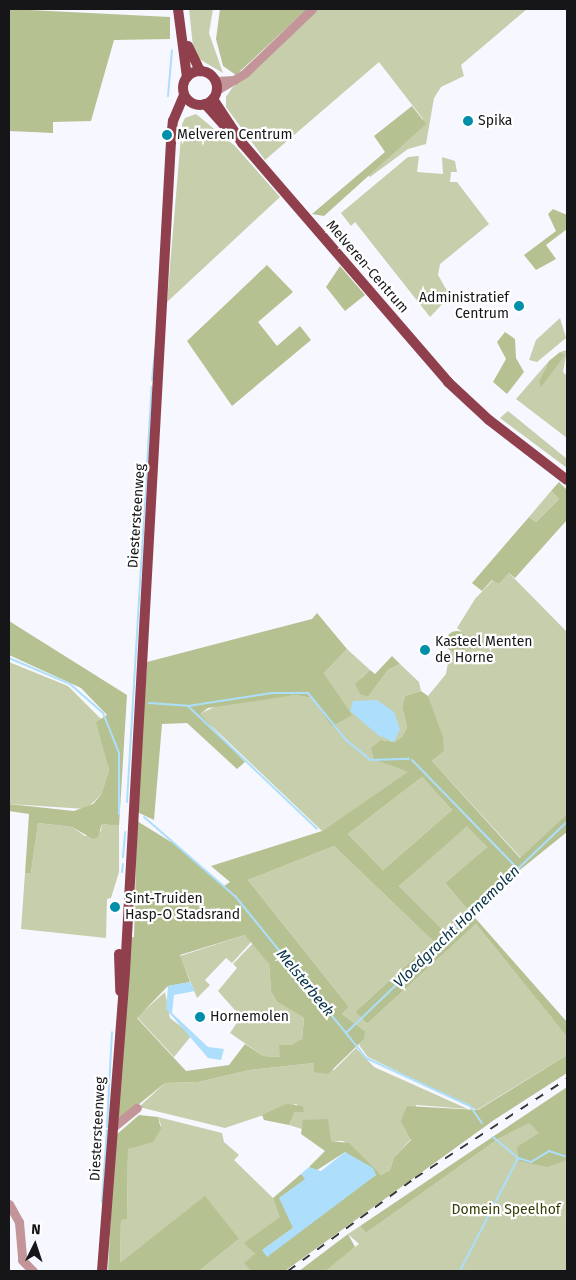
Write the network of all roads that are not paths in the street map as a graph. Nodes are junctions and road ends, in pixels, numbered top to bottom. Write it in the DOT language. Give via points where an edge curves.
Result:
graph roads {
  1 [pos="178,9"];
  2 [pos="185,9"];
  3 [pos="312,9"];
  4 [pos="200,71"];
  5 [pos="187,77"];
  6 [pos="212,93"];
  7 [pos="184,95"];
  8 [pos="193,104"];
  9 [pos="172,169"];
  10 [pos="567,480"];
  11 [pos="137,1108"];
  12 [pos="112,1128"];
  13 [pos="9,1204"];
  14 [pos="104,1269"];
  15 [pos="33,1271"];
  1 -- 5 [label="main road"];
  2 -- 4 [label="main road" via="189,50"];
  3 -- 6 [label="street" via="236,80"];
  4 -- 5 [label="main road"];
  4 -- 6 [label="main road, Melveren-Centrum"];
  5 -- 7 [label="main road, Diestersteenweg"];
  6 -- 8 [label="main road"];
  6 -- 10 [label="main road, Melveren-Centrum" via="242,143 448,382 489,420"];
  7 -- 8 [label="main road"];
  7 -- 9 [label="main road, Diestersteenweg" via="173,121"];
  8 -- 9 [label="main road, Diestersteenweg" via="181,114"];
  9 -- 12 [label="main road, Diestersteenweg"];
  11 -- 12 [label="street"];
  12 -- 14 [label="main road, Diestersteenweg"];
  13 -- 15 [label="street" via="19,1222 22,1260"];
}
